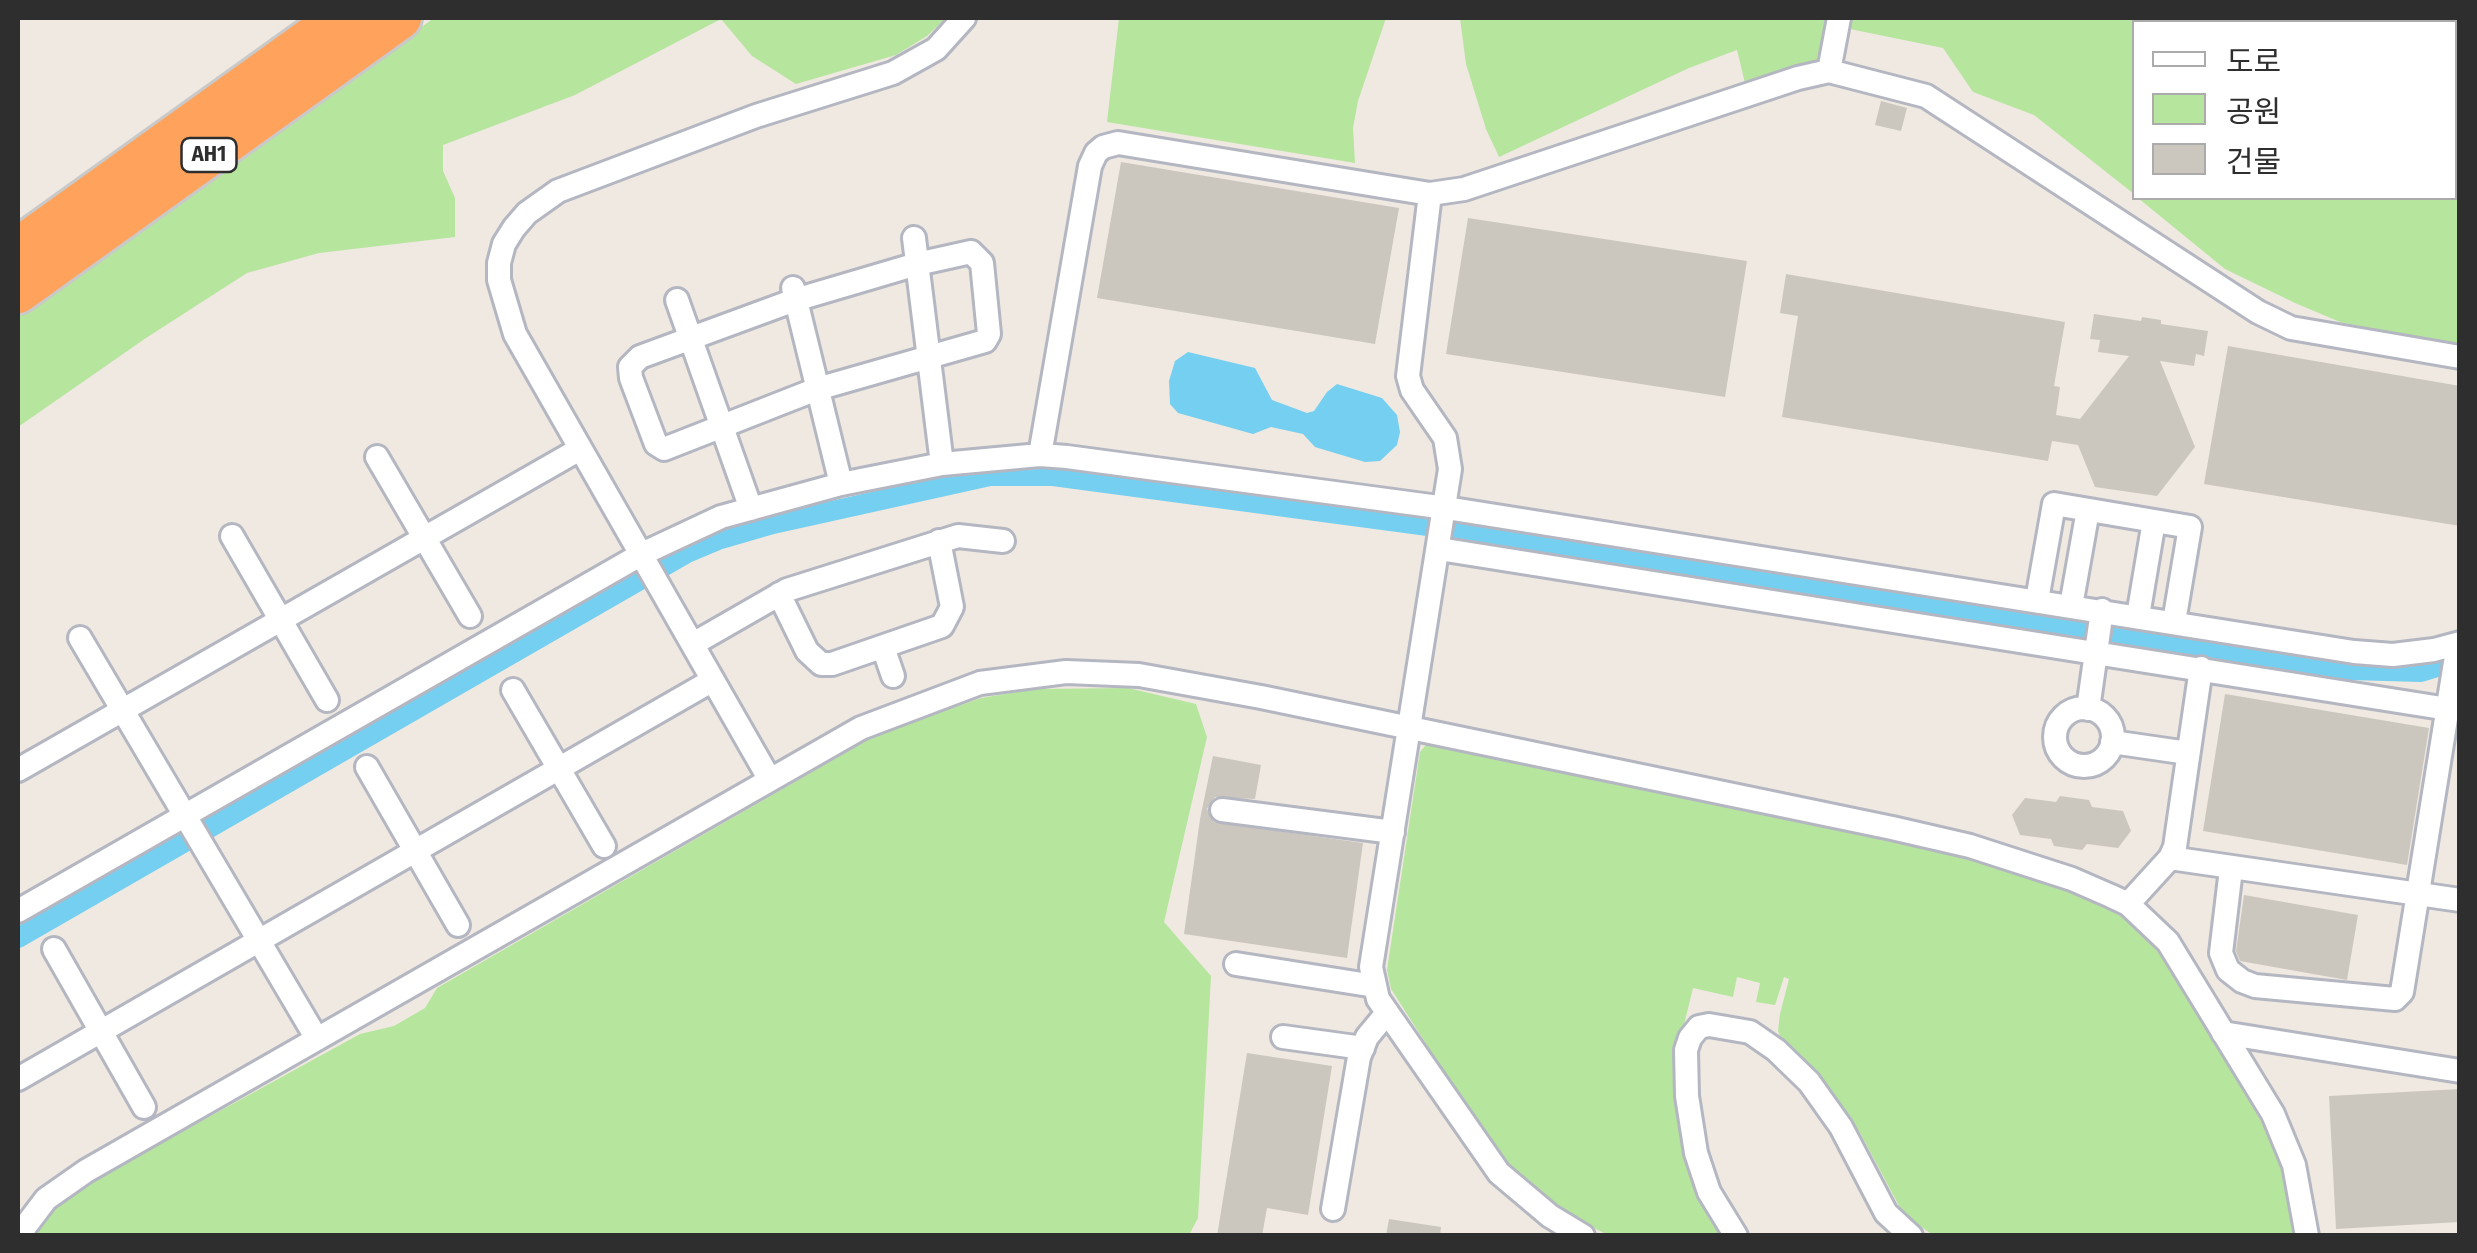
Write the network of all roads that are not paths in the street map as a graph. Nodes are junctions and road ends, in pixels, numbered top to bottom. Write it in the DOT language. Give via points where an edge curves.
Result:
graph roads {
  1 [pos="340,18"];
  2 [pos="400,18"];
  3 [pos="964,18"];
  4 [pos="1839,18"];
  5 [pos="1830,71"];
  6 [pos="1430,194"];
  7 [pos="914,238"];
  8 [pos="18,249"];
  9 [pos="917,264"];
  10 [pos="18,292"];
  11 [pos="794,294"];
  12 [pos="677,300"];
  13 [pos="690,337"];
  14 [pos="2460,357"];
  15 [pos="929,359"];
  16 [pos="818,388"];
  17 [pos="722,426"];
  18 [pos="580,450"];
  19 [pos="1040,455"];
  20 [pos="377,457"];
  21 [pos="942,464"];
  22 [pos="841,484"];
  23 [pos="751,508"];
  24 [pos="2088,510"];
  25 [pos="2154,521"];
  26 [pos="1443,528"];
  27 [pos="232,536"];
  28 [pos="424,538"];
  29 [pos="1004,541"];
  30 [pos="940,542"];
  31 [pos="649,566"];
  32 [pos="779,594"];
  33 [pos="2037,600"];
  34 [pos="2072,606"];
  35 [pos="470,616"];
  36 [pos="2138,616"];
  37 [pos="280,619"];
  38 [pos="2174,622"];
  39 [pos="2098,631"];
  40 [pos="80,638"];
  41 [pos="2459,643"];
  42 [pos="693,644"];
  43 [pos="883,647"];
  44 [pos="2201,668"];
  45 [pos="893,676"];
  46 [pos="713,680"];
  47 [pos="513,690"];
  48 [pos="327,700"];
  49 [pos="2088,708"];
  50 [pos="122,709"];
  51 [pos="2448,709"];
  52 [pos="1410,726"];
  53 [pos="2112,742"];
  54 [pos="2188,754"];
  55 [pos="367,767"];
  56 [pos="558,768"];
  57 [pos="18,770"];
  58 [pos="770,780"];
  59 [pos="1222,810"];
  60 [pos="186,820"];
  61 [pos="1393,832"];
  62 [pos="604,846"];
  63 [pos="415,850"];
  64 [pos="2170,858"];
  65 [pos="2231,869"];
  66 [pos="2420,894"];
  67 [pos="2460,900"];
  68 [pos="2128,904"];
  69 [pos="18,911"];
  70 [pos="458,924"];
  71 [pos="257,940"];
  72 [pos="54,949"];
  73 [pos="1236,964"];
  74 [pos="1375,986"];
  75 [pos="1387,1014"];
  76 [pos="100,1030"];
  77 [pos="2224,1033"];
  78 [pos="1283,1037"];
  79 [pos="317,1040"];
  80 [pos="1363,1048"];
  81 [pos="2460,1071"];
  82 [pos="18,1078"];
  83 [pos="144,1107"];
  84 [pos="1334,1209"];
  85 [pos="18,1236"];
  86 [pos="1583,1236"];
  87 [pos="1736,1236"];
  88 [pos="1911,1236"];
  89 [pos="2307,1236"];
  1 -- 8 [label="highway, AH1"];
  2 -- 10 [label="highway, AH1"];
  3 -- 18 [label="street" via="936,49 892,73 558,191 527,213 504,244 498,280 515,334"];
  4 -- 5 [label="street"];
  5 -- 6 [label="street" via="1464,190"];
  5 -- 14 [label="street" via="1926,96 2291,328"];
  6 -- 19 [label="street" via="1118,144 1103,147 1090,166"];
  6 -- 26 [label="street" via="1408,376 1450,450"];
  7 -- 9 [label="street"];
  9 -- 11 [label="street"];
  9 -- 15 [label="street"];
  9 -- 15 [label="street" via="971,252 982,263 986,341"];
  11 -- 13 [label="street"];
  11 -- 16 [label="street"];
  12 -- 13 [label="street"];
  13 -- 17 [label="street"];
  13 -- 17 [label="street" via="634,361 631,378 660,448"];
  15 -- 16 [label="street"];
  15 -- 21 [label="street"];
  16 -- 17 [label="street"];
  16 -- 22 [label="street"];
  17 -- 23 [label="street"];
  18 -- 28 [label="street"];
  18 -- 31 [label="street"];
  19 -- 21 [label="street"];
  19 -- 26 [label="street"];
  20 -- 28 [label="street"];
  21 -- 22 [label="street"];
  22 -- 23 [label="street"];
  23 -- 31 [label="street" via="720,517"];
  24 -- 25 [label="street"];
  24 -- 33 [label="street" via="2054,504"];
  24 -- 34 [label="street"];
  25 -- 36 [label="street"];
  25 -- 38 [label="street" via="2190,527"];
  26 -- 33 [label="street"];
  26 -- 39 [label="street"];
  26 -- 52 [label="street"];
  27 -- 37 [label="street"];
  28 -- 35 [label="street"];
  28 -- 37 [label="street"];
  29 -- 30 [label="street" via="970,535"];
  30 -- 32 [label="street"];
  30 -- 43 [label="street" via="949,618 936,630"];
  31 -- 42 [label="street"];
  31 -- 60 [label="street"];
  32 -- 42 [label="street"];
  32 -- 43 [label="street" via="807,651 821,664"];
  33 -- 34 [label="street"];
  34 -- 39 [label="street"];
  36 -- 38 [label="street"];
  36 -- 39 [label="street"];
  37 -- 48 [label="street"];
  37 -- 50 [label="street"];
  38 -- 41 [label="street" via="2394,655"];
  39 -- 44 [label="street"];
  39 -- 49 [label="street"];
  40 -- 50 [label="street"];
  41 -- 51 [label="street"];
  42 -- 46 [label="street"];
  43 -- 45 [label="street"];
  44 -- 51 [label="street"];
  44 -- 54 [label="street"];
  46 -- 56 [label="street"];
  46 -- 58 [label="street"];
  47 -- 56 [label="street"];
  49 -- 53 [label="street" via="2104,717"];
  49 -- 53 [label="street" via="2058,724 2055,741 2063,757 2088,766 2104,758"];
  50 -- 57 [label="street"];
  50 -- 60 [label="street"];
  51 -- 66 [label="street"];
  52 -- 58 [label="street" via="1139,675 1066,672 980,683 915,706"];
  52 -- 61 [label="street"];
  52 -- 68 [label="street" via="1970,846 2072,878"];
  53 -- 54 [label="street"];
  54 -- 64 [label="street"];
  55 -- 63 [label="street"];
  56 -- 62 [label="street"];
  56 -- 63 [label="street"];
  58 -- 79 [label="street"];
  59 -- 61 [label="street"];
  60 -- 69 [label="street"];
  60 -- 71 [label="street"];
  61 -- 74 [label="street" via="1372,967"];
  63 -- 70 [label="street"];
  63 -- 71 [label="street"];
  64 -- 65 [label="street"];
  64 -- 68 [label="street"];
  65 -- 66 [label="street"];
  65 -- 66 [label="street" via="2221,953 2228,970 2255,986 2395,999 2406,986"];
  66 -- 67 [label="street"];
  68 -- 77 [label="street" via="2168,942"];
  71 -- 76 [label="street"];
  71 -- 79 [label="street"];
  72 -- 76 [label="street"];
  73 -- 74 [label="street"];
  74 -- 75 [label="street"];
  75 -- 80 [label="street"];
  75 -- 86 [label="street" via="1498,1173"];
  76 -- 82 [label="street"];
  76 -- 83 [label="street"];
  77 -- 81 [label="street"];
  77 -- 89 [label="street" via="2273,1114 2294,1166"];
  78 -- 80 [label="street"];
  79 -- 85 [label="street" via="63,1185"];
  80 -- 84 [label="street"];
  87 -- 88 [label="street" via="1705,1179 1688,1096 1686,1050 1699,1027 1708,1025 1761,1038 1809,1082 1886,1213"];
}
